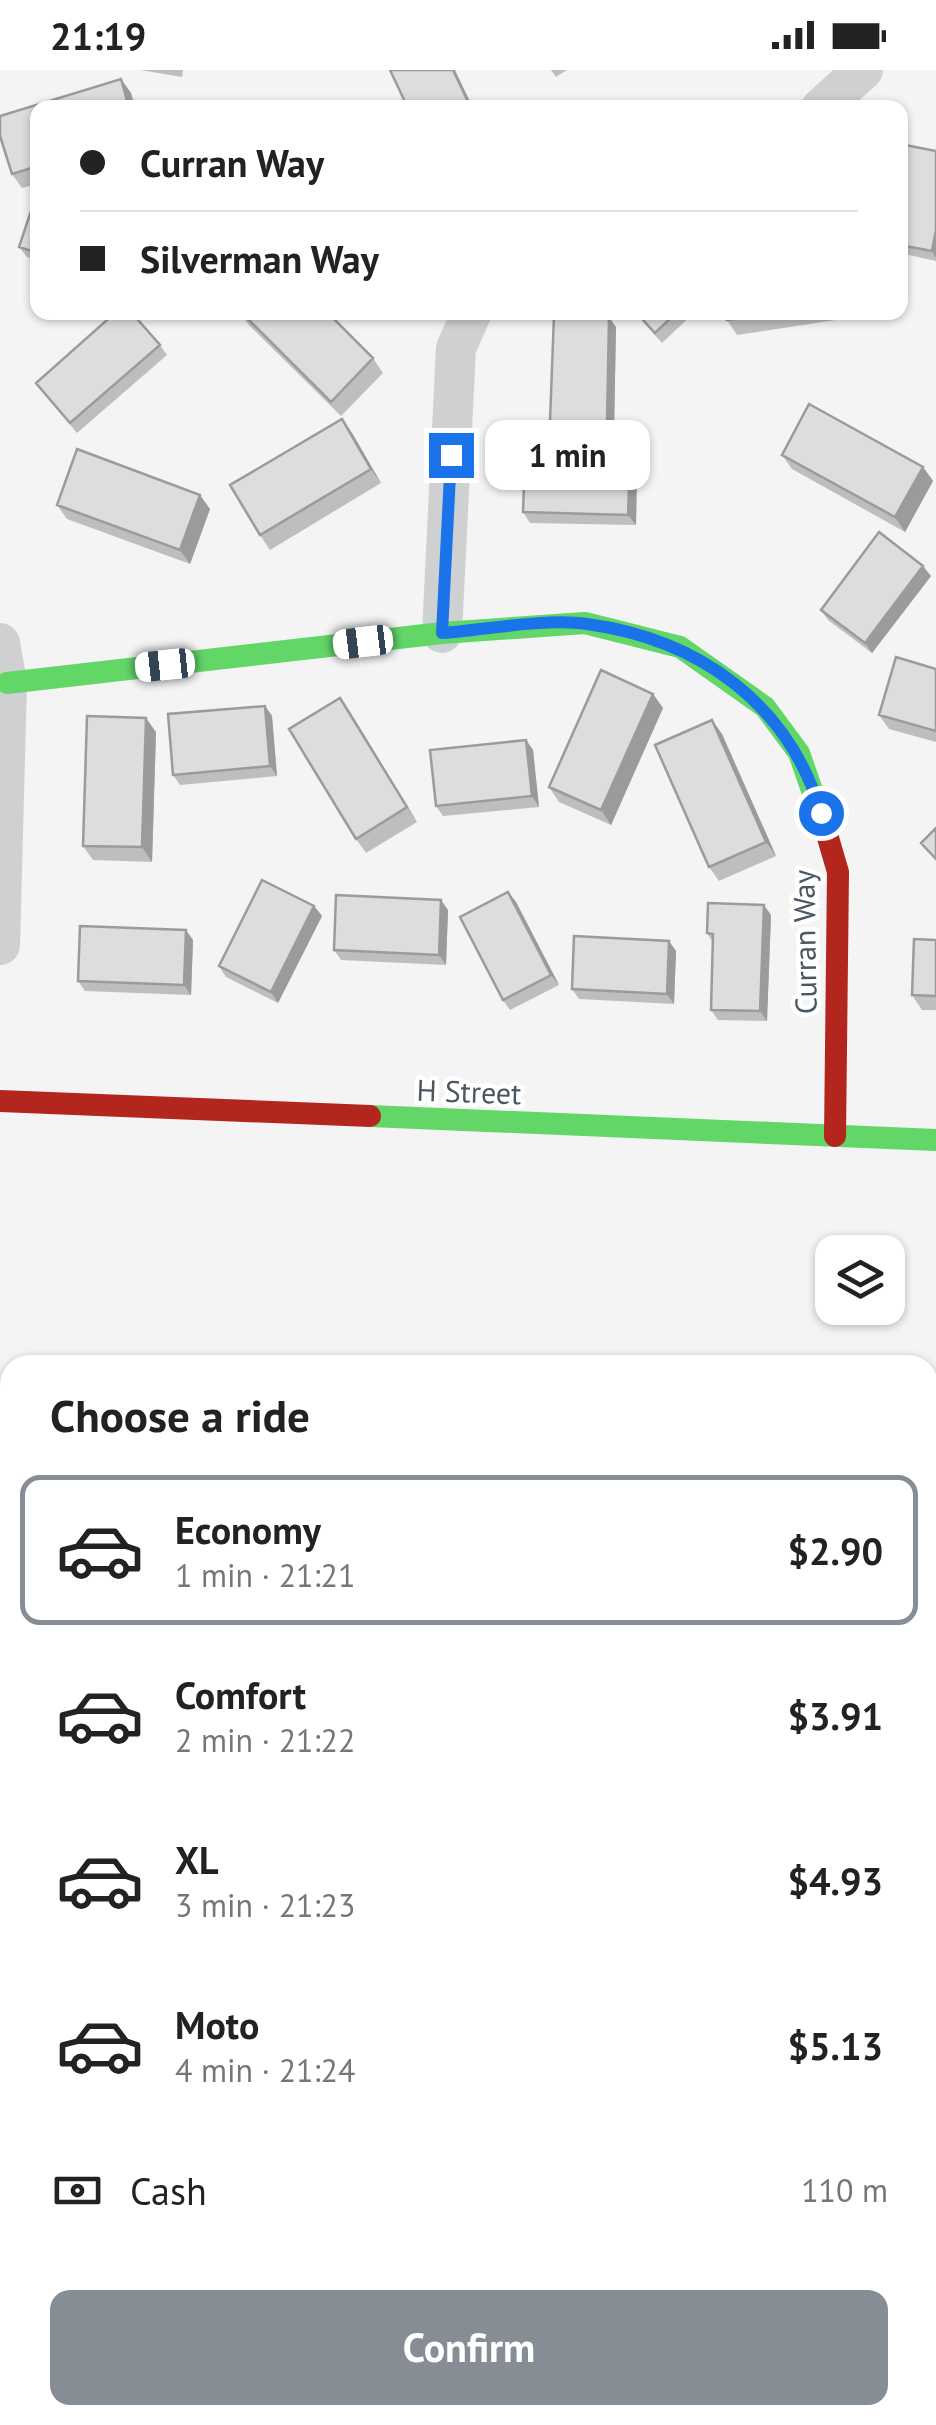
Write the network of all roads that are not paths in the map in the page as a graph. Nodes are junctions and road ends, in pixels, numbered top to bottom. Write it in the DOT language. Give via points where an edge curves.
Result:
graph roads {
  1 [pos="863,70"];
  2 [pos="830,100"];
  3 [pos="468,320"];
  4 [pos="442,633"];
  5 [pos="0,642"];
  6 [pos="6,683"];
  7 [pos="0,945"];
  8 [pos="0,1101"];
  9 [pos="834,1136"];
  10 [pos="936,1140"];
  1 -- 2 [label="street"];
  3 -- 4 [label="street" via="456,348"];
  4 -- 6 [label="street, Curran Way"];
  4 -- 9 [label="street, Curran Way" via="585,623 680,647 765,707 799,752 838,872"];
  5 -- 6 [label="street"];
  6 -- 7 [label="street"];
  8 -- 9 [label="street, H Street"];
  9 -- 10 [label="street, H Street"];
}
